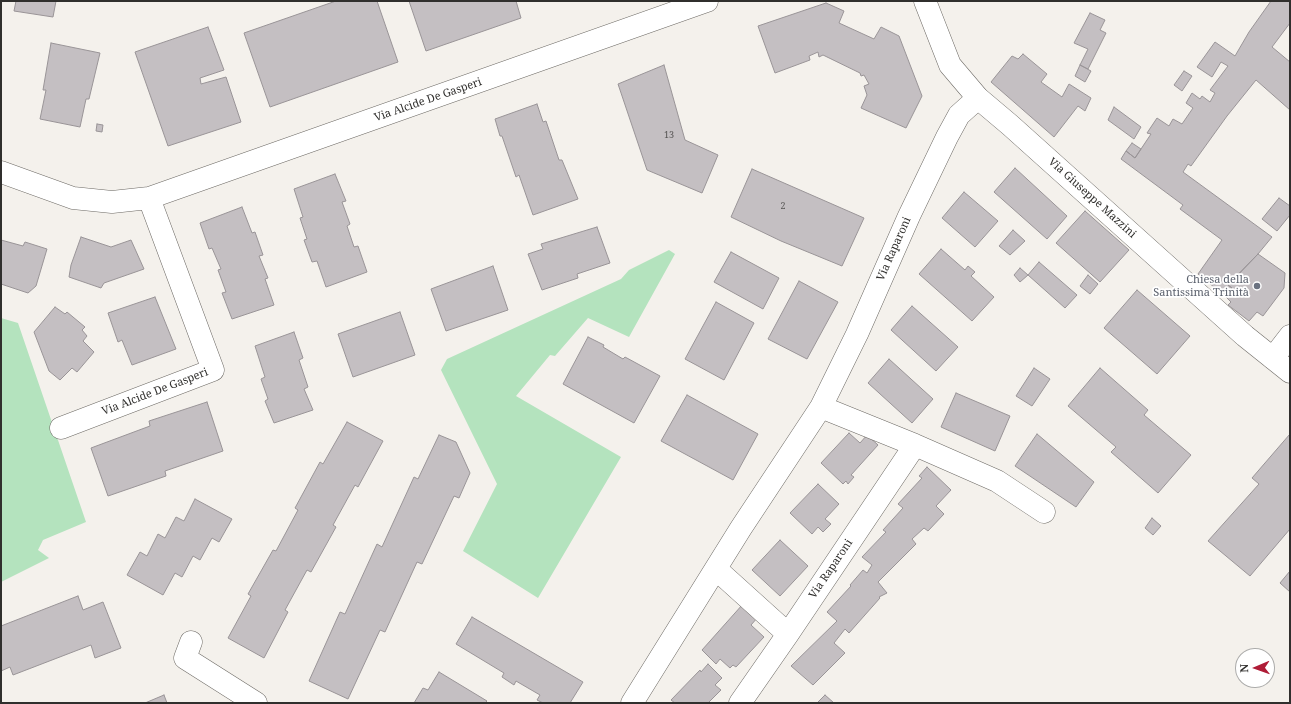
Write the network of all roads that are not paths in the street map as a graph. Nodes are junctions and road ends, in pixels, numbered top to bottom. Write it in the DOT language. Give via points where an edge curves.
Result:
graph roads {
  1 [pos="706,1"];
  2 [pos="925,1"];
  3 [pos="978,98"];
  4 [pos="1,172"];
  5 [pos="149,198"];
  6 [pos="1290,336"];
  7 [pos="1273,358"];
  8 [pos="1290,372"];
  9 [pos="821,407"];
  10 [pos="61,428"];
  11 [pos="915,445"];
  12 [pos="1044,512"];
  13 [pos="716,569"];
  14 [pos="788,634"];
  15 [pos="191,642"];
  16 [pos="256,703"];
  17 [pos="632,703"];
  18 [pos="740,703"];
  1 -- 5 [label="street, Via Alcide De Gasperi"];
  2 -- 3 [label="street, Via Giuseppe Mazzini" via="950,65"];
  3 -- 7 [label="street, Via Giuseppe Mazzini" via="1245,336"];
  3 -- 9 [label="street, Via Raparoni" via="959,116 947,137"];
  4 -- 5 [label="street, Via Alcide De Gasperi" via="73,198 112,202"];
  5 -- 10 [label="street, Via Alcide De Gasperi" via="213,370"];
  6 -- 7 [label="street"];
  7 -- 8 [label="street, Via Giuseppe Mazzini"];
  9 -- 11 [label="street"];
  9 -- 13 [label="street, Via Raparoni"];
  11 -- 12 [label="street" via="997,481"];
  11 -- 14 [label="street, Via Raparoni"];
  13 -- 14 [label="street"];
  13 -- 17 [label="street, Via Raparoni"];
  14 -- 18 [label="street, Via Raparoni"];
  15 -- 16 [label="street" via="185,658"];
}
